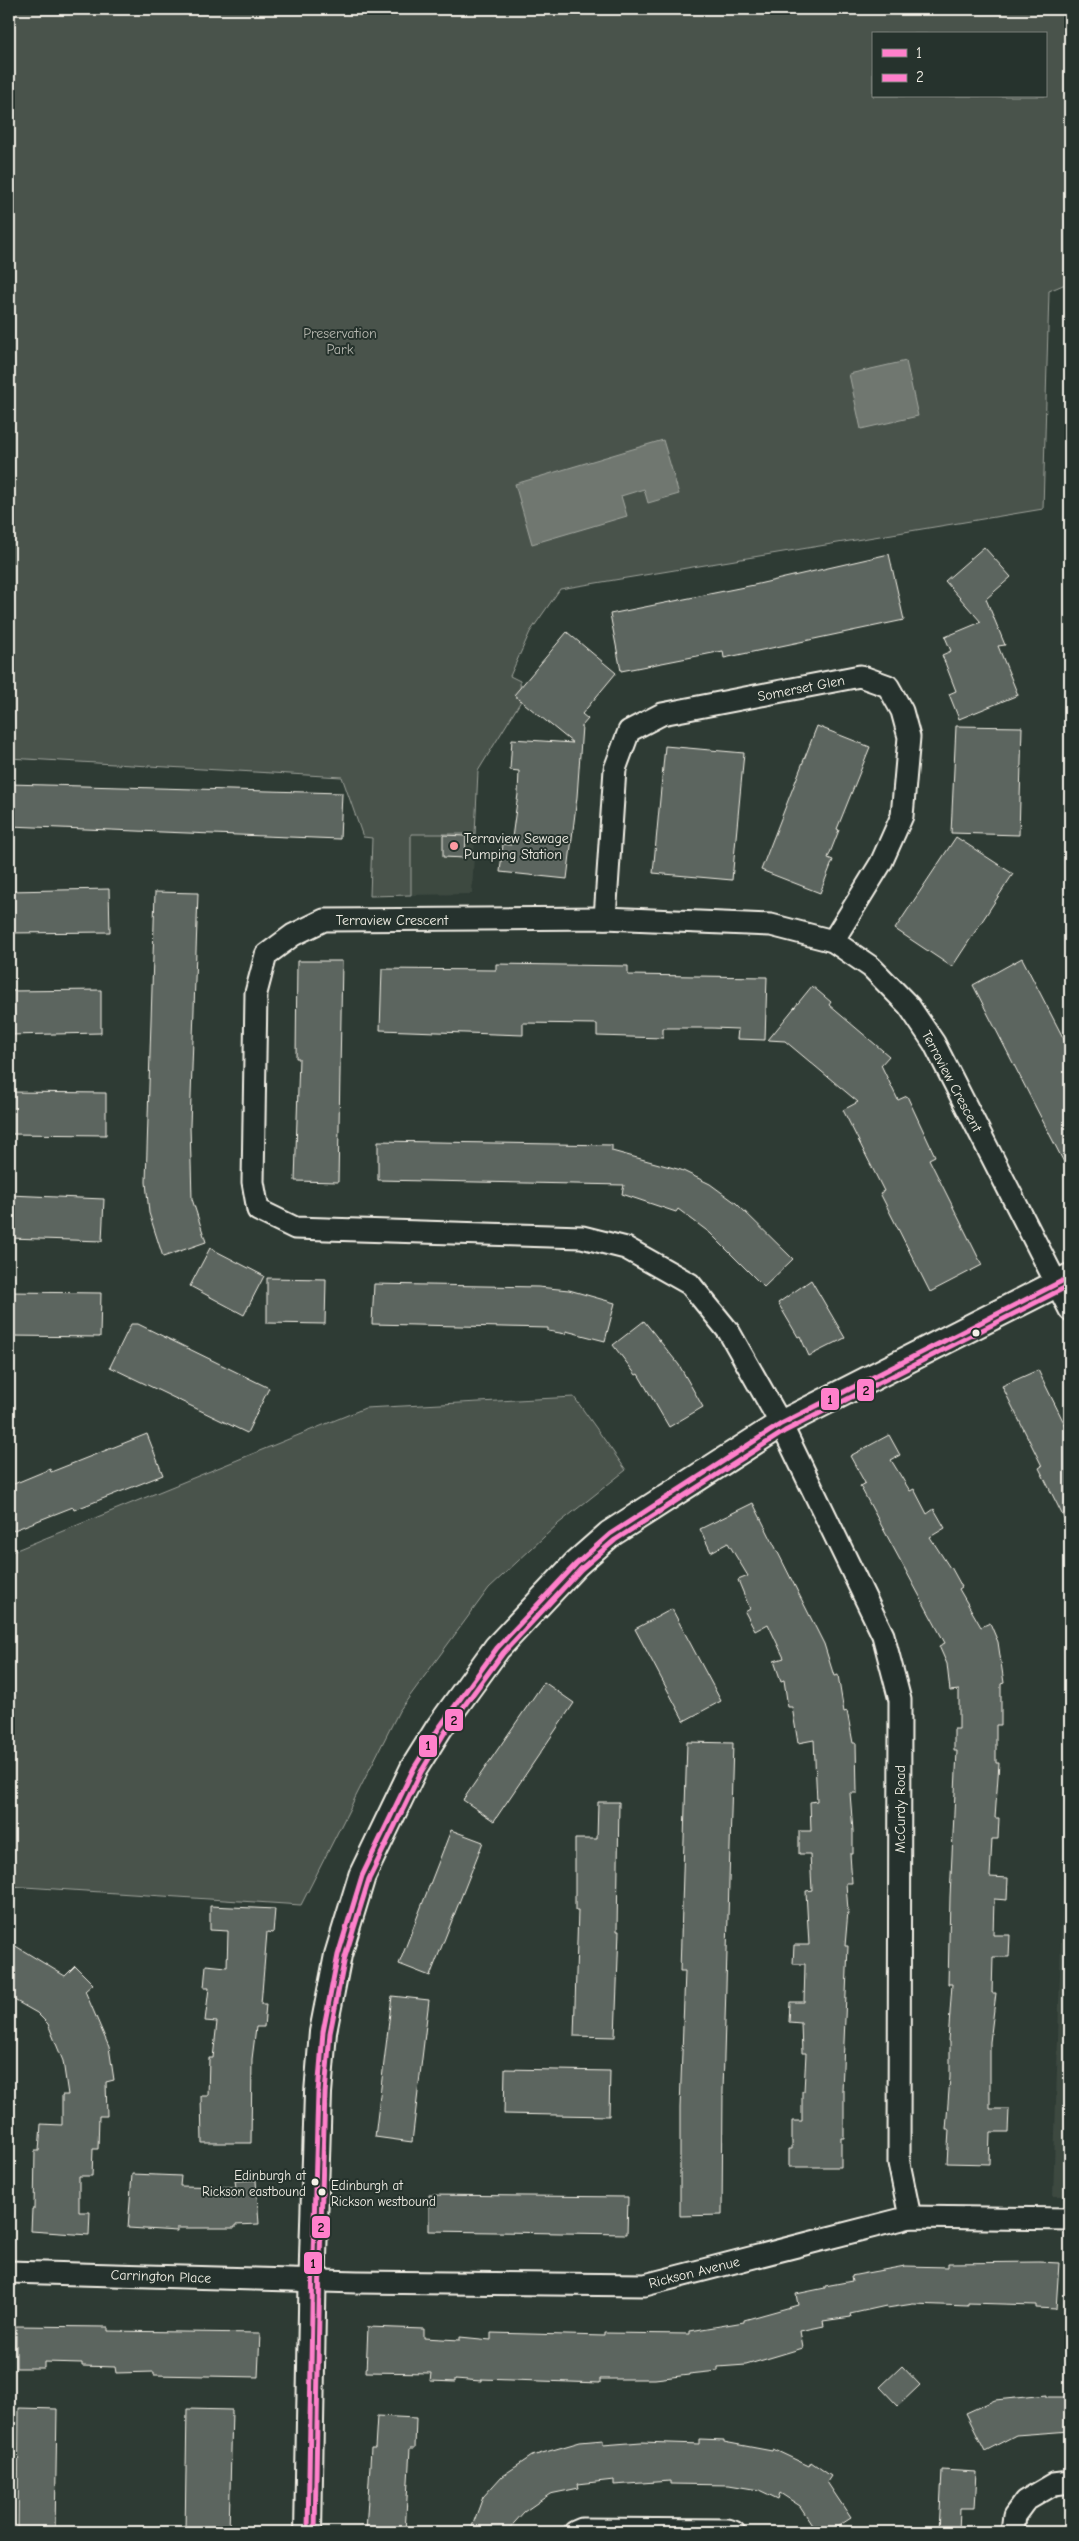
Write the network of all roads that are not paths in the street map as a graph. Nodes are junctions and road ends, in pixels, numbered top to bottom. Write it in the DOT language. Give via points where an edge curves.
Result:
graph roads {
  1 [pos="605,918"];
  2 [pos="833,940"];
  3 [pos="1063,1280"];
  4 [pos="1070,1310"];
  5 [pos="781,1424"];
  6 [pos="910,2217"];
  7 [pos="1070,2219"];
  8 [pos="9,2272"];
  9 [pos="313,2280"];
  10 [pos="1070,2482"];
  11 [pos="308,2532"];
  12 [pos="575,2532"];
  13 [pos="734,2532"];
  14 [pos="1012,2532"];
  1 -- 2 [label="street, Terraview Crescent" via="771,925"];
  1 -- 2 [label="street, Somerset Glen" via="615,769 629,731 662,714 860,676 888,686 902,711 909,737 902,816 881,863"];
  1 -- 5 [label="street, Terraview Crescent" via="324,920 293,935 266,955 256,993 253,1182 258,1210 295,1228 582,1238 626,1248 690,1284 729,1332"];
  2 -- 3 [label="street, Terraview Crescent" via="871,967 909,1006 934,1043"];
  3 -- 4 [label="street, Terraview Crescent"];
  3 -- 5 [label="main road"];
  5 -- 6 [label="street, McCurdy Road" via="883,1634 900,1700 899,2163"];
  5 -- 9 [label="main road" via="610,1534 576,1564 497,1648 414,1768 362,1876 338,1955 324,2032 318,2093"];
  6 -- 7 [label="street, Rickson Avenue"];
  6 -- 9 [label="street, Rickson Avenue" via="645,2286"];
  8 -- 9 [label="street, Carrington Place"];
  9 -- 11 [label="main road"];
  10 -- 14 [label="street" via="1054,2484 1025,2501 1014,2516"];
  12 -- 13 [label="street" via="582,2529"];
}
